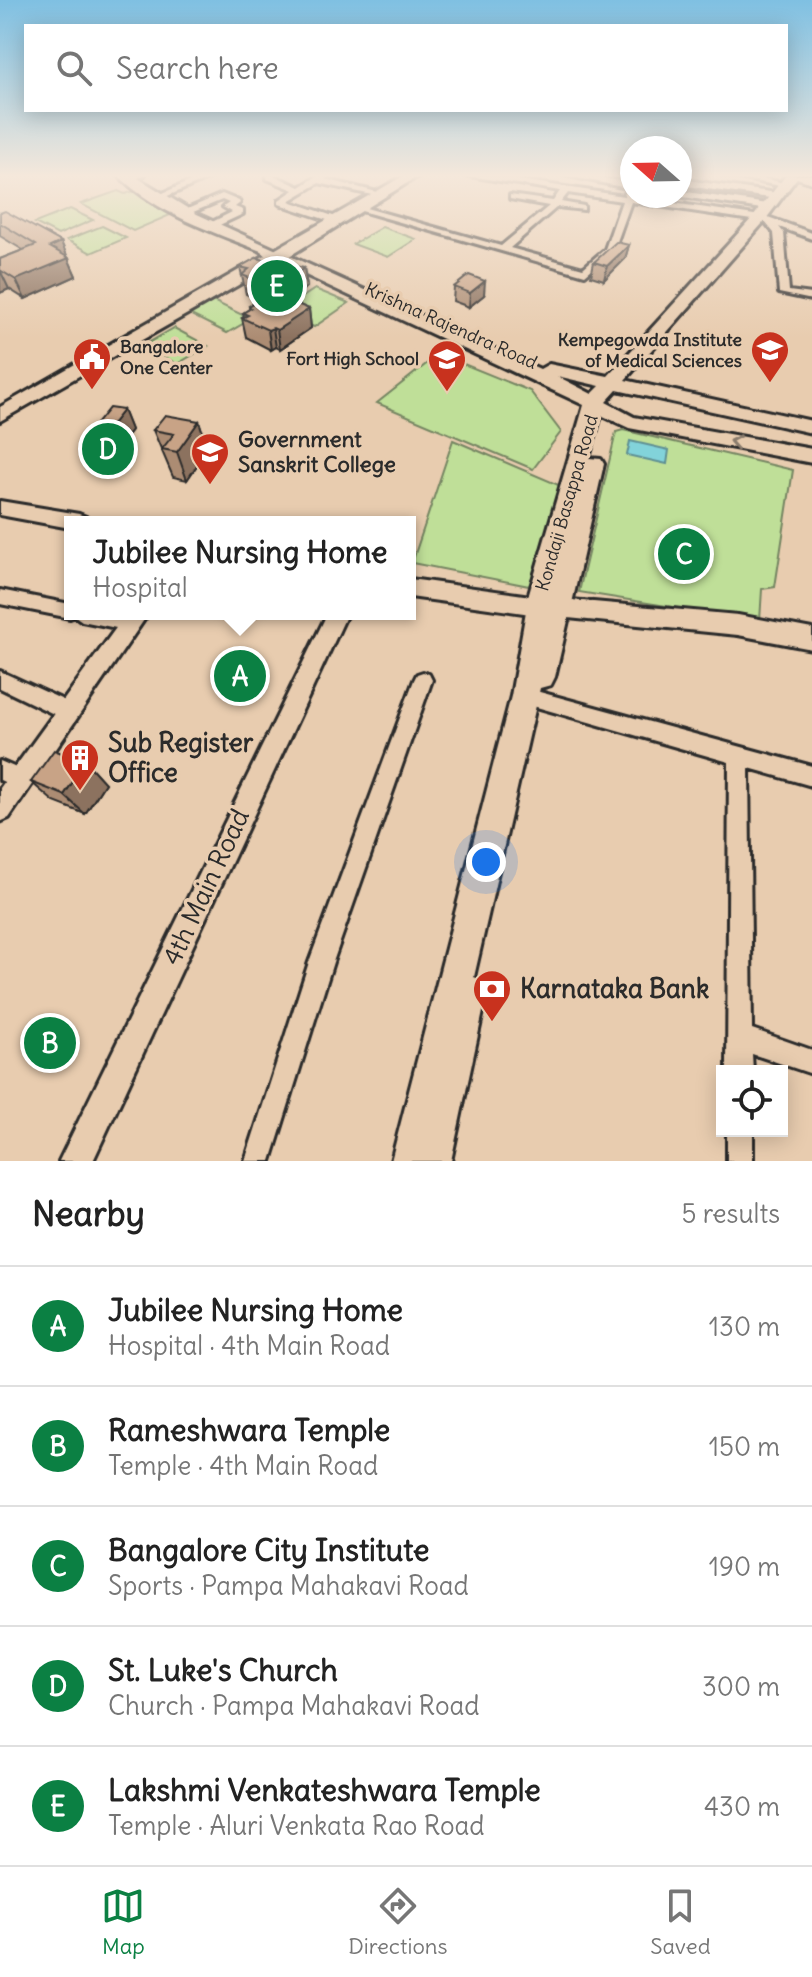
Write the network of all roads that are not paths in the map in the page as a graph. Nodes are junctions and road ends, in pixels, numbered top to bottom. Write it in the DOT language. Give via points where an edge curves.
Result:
graph roads {
  1 [pos="219,229"];
  2 [pos="320,229"];
  3 [pos="432,229"];
  4 [pos="526,229"];
  5 [pos="616,229"];
  6 [pos="753,229"];
  7 [pos="780,229"];
  8 [pos="503,249"];
  9 [pos="280,252"];
  10 [pos="812,297"];
  11 [pos="618,385"];
  12 [pos="601,407"];
  13 [pos="0,408"];
  14 [pos="0,415"];
  15 [pos="812,427"];
  16 [pos="812,456"];
  17 [pos="0,508"];
  18 [pos="64,519"];
  19 [pos="416,577"];
  20 [pos="416,589"];
  21 [pos="0,597"];
  22 [pos="545,609"];
  23 [pos="64,610"];
  24 [pos="133,620"];
  25 [pos="334,620"];
  26 [pos="812,639"];
  27 [pos="0,679"];
  28 [pos="423,680"];
  29 [pos="531,697"];
  30 [pos="69,712"];
  31 [pos="739,757"];
  32 [pos="10,775"];
  33 [pos="812,776"];
  34 [pos="0,809"];
  35 [pos="740,1037"];
  36 [pos="812,1062"];
  37 [pos="740,1065"];
  38 [pos="740,1137"];
  39 [pos="76,1161"];
  40 [pos="258,1161"];
  41 [pos="411,1161"];
  42 [pos="431,1161"];
  43 [pos="740,1161"];
  1 -- 9 [label="main road, Krishna Rajendra Road"];
  2 -- 9 [label="main road"];
  3 -- 8 [label="street"];
  4 -- 8 [label="street"];
  5 -- 8 [label="street" via="609,250 585,272"];
  6 -- 11 [label="main road, Kondaji Basappa Road"];
  7 -- 10 [label="street" via="784,293"];
  9 -- 11 [label="main road, Krishna Rajendra Road" via="558,373"];
  9 -- 12 [label="main road, Krishna Rajendra Road"];
  9 -- 13 [label="main road"];
  9 -- 14 [label="main road"];
  11 -- 12 [label="main road, Kondaji Basappa Road"];
  11 -- 15 [label="main road, Krishna Rajendra Road"];
  16 -- 12 [label="main road, Krishna Rajendra Road, one-way" via="629,422"];
  12 -- 22 [label="main road, Kondaji Basappa Road"];
  17 -- 18 [label="main road"];
  19 -- 22 [label="main road"];
  20 -- 22 [label="main road"];
  21 -- 23 [label="street"];
  22 -- 26 [label="main road" via="738,625"];
  22 -- 29 [label="main road, Kondaji Basappa Road"];
  24 -- 30 [label="street"];
  25 -- 39 [label="street, 4th Main Road"];
  27 -- 30 [label="street"];
  28 -- 40 [label="street" via="321,962"];
  29 -- 31 [label="street"];
  29 -- 41 [label="main road"];
  29 -- 42 [label="main road"];
  30 -- 32 [label="street"];
  31 -- 33 [label="street"];
  31 -- 35 [label="street"];
  32 -- 34 [label="street"];
  35 -- 36 [label="street"];
  35 -- 37 [label="street"];
  38 -- 43 [label="street"];
}
